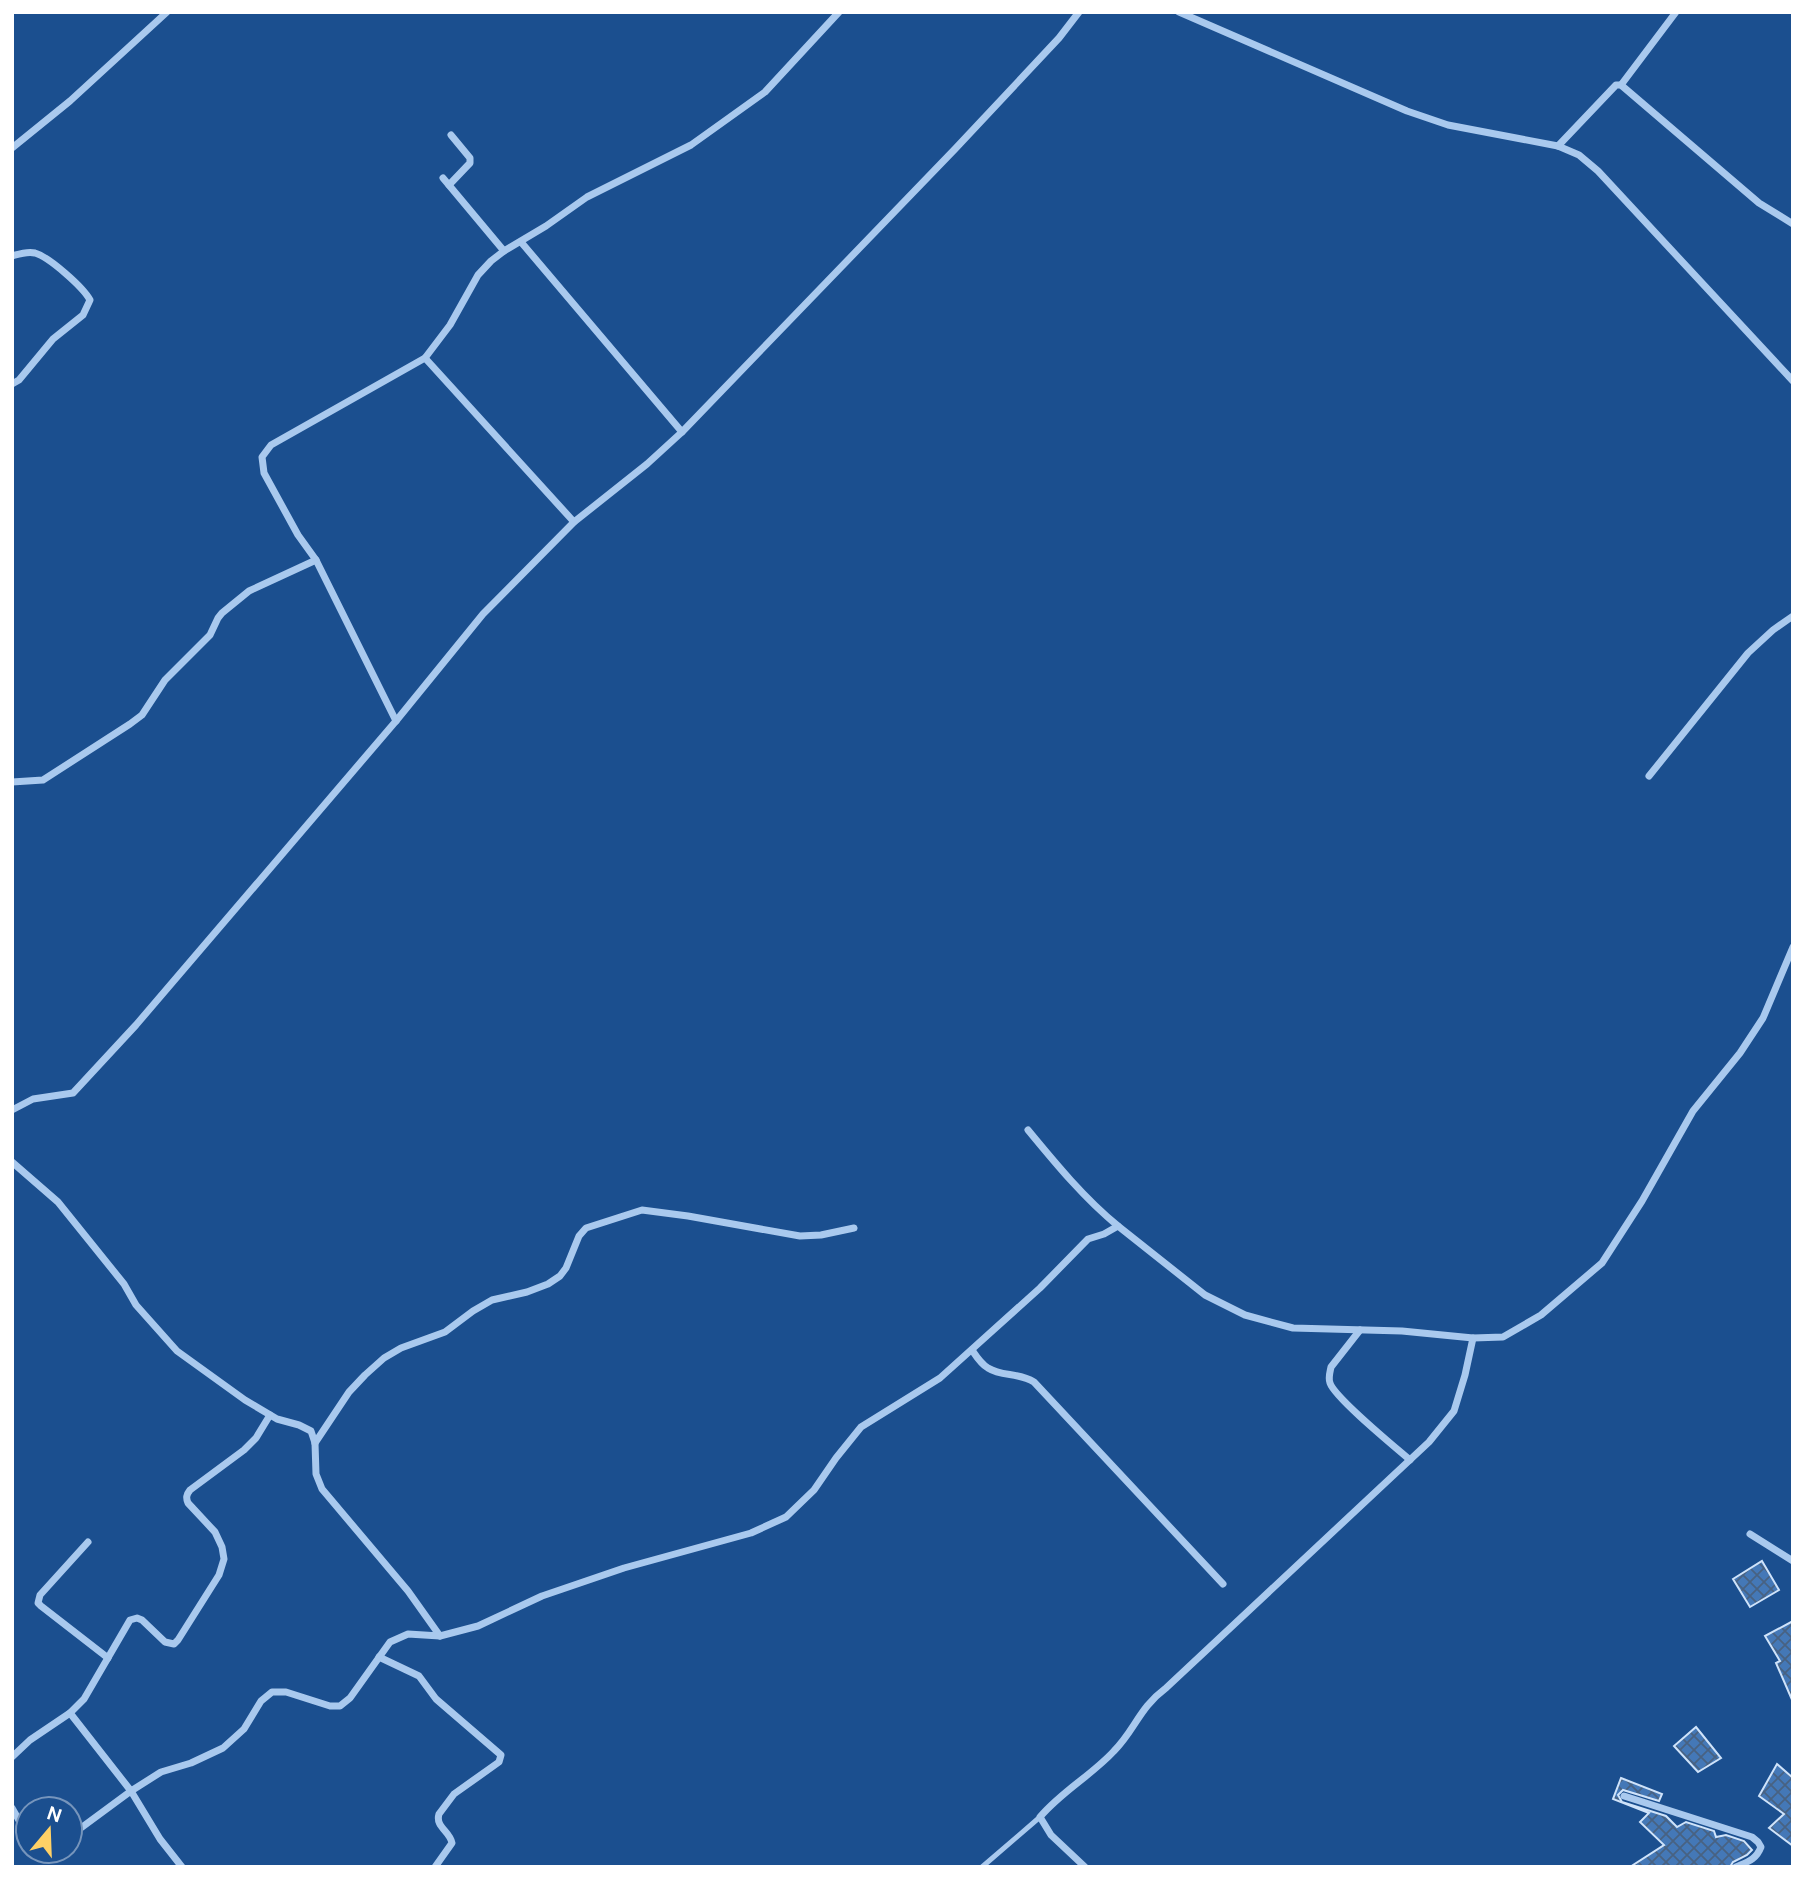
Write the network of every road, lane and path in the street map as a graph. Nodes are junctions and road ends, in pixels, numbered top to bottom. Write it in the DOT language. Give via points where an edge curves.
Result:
graph roads {
  1 [pos="167,12"];
  2 [pos="839,12"];
  3 [pos="1079,12"];
  4 [pos="1179,12"];
  5 [pos="1676,12"];
  6 [pos="1620,85"];
  7 [pos="451,135"];
  8 [pos="1558,146"];
  9 [pos="12,148"];
  10 [pos="443,178"];
  11 [pos="449,185"];
  12 [pos="1793,224"];
  13 [pos="521,242"];
  14 [pos="504,251"];
  15 [pos="12,257"];
  16 [pos="425,358"];
  17 [pos="1793,381"];
  18 [pos="12,384"];
  19 [pos="682,432"];
  20 [pos="574,522"];
  21 [pos="316,560"];
  22 [pos="1793,616"];
  23 [pos="396,720"];
  24 [pos="1648,776"];
  25 [pos="12,782"];
  26 [pos="1793,947"];
  27 [pos="12,1110"];
  28 [pos="1028,1130"];
  29 [pos="12,1162"];
  30 [pos="1118,1226"];
  31 [pos="854,1228"];
  32 [pos="1360,1330"];
  33 [pos="1473,1338"];
  34 [pos="972,1350"];
  35 [pos="270,1415"];
  36 [pos="315,1443"];
  37 [pos="1410,1460"];
  38 [pos="1750,1534"];
  39 [pos="88,1542"];
  40 [pos="1793,1561"];
  41 [pos="1223,1584"];
  42 [pos="440,1636"];
  43 [pos="379,1657"];
  44 [pos="108,1658"];
  45 [pos="71,1713"];
  46 [pos="12,1757"];
  47 [pos="131,1791"];
  48 [pos="1624,1796"];
  49 [pos="1040,1817"];
  50 [pos="84,1826"];
  51 [pos="183,1867"];
  52 [pos="435,1867"];
  53 [pos="982,1867"];
  54 [pos="1085,1867"];
  55 [pos="1736,1867"];
  1 -- 9 [label="street"];
  2 -- 13 [label="street" via="765,92 691,145 587,197"];
  3 -- 19 [label="street" via="964,139"];
  4 -- 8 [label="street" via="1407,111 1448,125"];
  5 -- 6 [label="street"];
  6 -- 8 [label="street"];
  6 -- 12 [label="street" via="1759,203"];
  7 -- 11 [label="street" via="470,163"];
  8 -- 17 [label="street" via="1598,171"];
  10 -- 11 [label="street"];
  11 -- 14 [label="street"];
  13 -- 14 [label="street"];
  13 -- 19 [label="street"];
  14 -- 16 [label="street" via="478,275 450,326"];
  15 -- 18 [label="street" via="28,252 42,256 75,281 90,300 83,315 53,339"];
  16 -- 20 [label="street"];
  16 -- 21 [label="street" via="271,445 262,457 264,472"];
  19 -- 20 [label="street"];
  20 -- 23 [label="street" via="483,614"];
  21 -- 23 [label="street"];
  21 -- 25 [label="street" via="249,591 222,613 210,635 130,724 43,780"];
  22 -- 24 [label="street" via="1748,653"];
  23 -- 27 [label="street" via="73,1093 33,1099"];
  26 -- 33 [label="street" via="1763,1018 1693,1111 1602,1263 1541,1315 1503,1337"];
  28 -- 30 [label="street" via="1062,1172"];
  29 -- 35 [label="street" via="58,1202 177,1351"];
  30 -- 32 [label="street" via="1205,1295 1245,1315 1293,1328"];
  30 -- 34 [label="street" via="1088,1239"];
  31 -- 36 [label="street" via="800,1236 642,1210 586,1228 566,1268 548,1284 492,1300 445,1332 384,1358 349,1392"];
  32 -- 33 [label="street"];
  32 -- 37 [label="street" via="1331,1367 1330,1384"];
  33 -- 37 [label="street" via="1454,1411"];
  34 -- 41 [label="street" via="991,1370 1034,1382"];
  34 -- 42 [label="street" via="940,1378 861,1427 814,1490 786,1517 751,1533 565,1588 478,1626"];
  35 -- 36 [label="street" via="310,1431"];
  35 -- 44 [label="street" via="244,1450 187,1494 188,1503 215,1532 224,1559 219,1575 178,1640 165,1642 142,1620 133,1618"];
  36 -- 42 [label="street" via="316,1474 322,1489"];
  37 -- 49 [label="street" via="1153,1697 1116,1749"];
  38 -- 40 [label="street"];
  39 -- 44 [label="street" via="40,1595 38,1603"];
  42 -- 43 [label="street" via="408,1634 390,1642"];
  43 -- 47 [label="street" via="340,1706 272,1692 223,1748 162,1772"];
  43 -- 52 [label="street" via="419,1676 436,1699 501,1755 499,1762 454,1794 439,1814 439,1824 452,1843"];
  44 -- 45 [label="street"];
  45 -- 46 [label="street"];
  45 -- 47 [label="street"];
  47 -- 50 [label="street"];
  47 -- 51 [label="street"];
  48 -- 55 [label="street" via="1758,1842 1758,1854"];
  49 -- 53 [label="lane"];
  49 -- 54 [label="street" via="1051,1835"];
}
